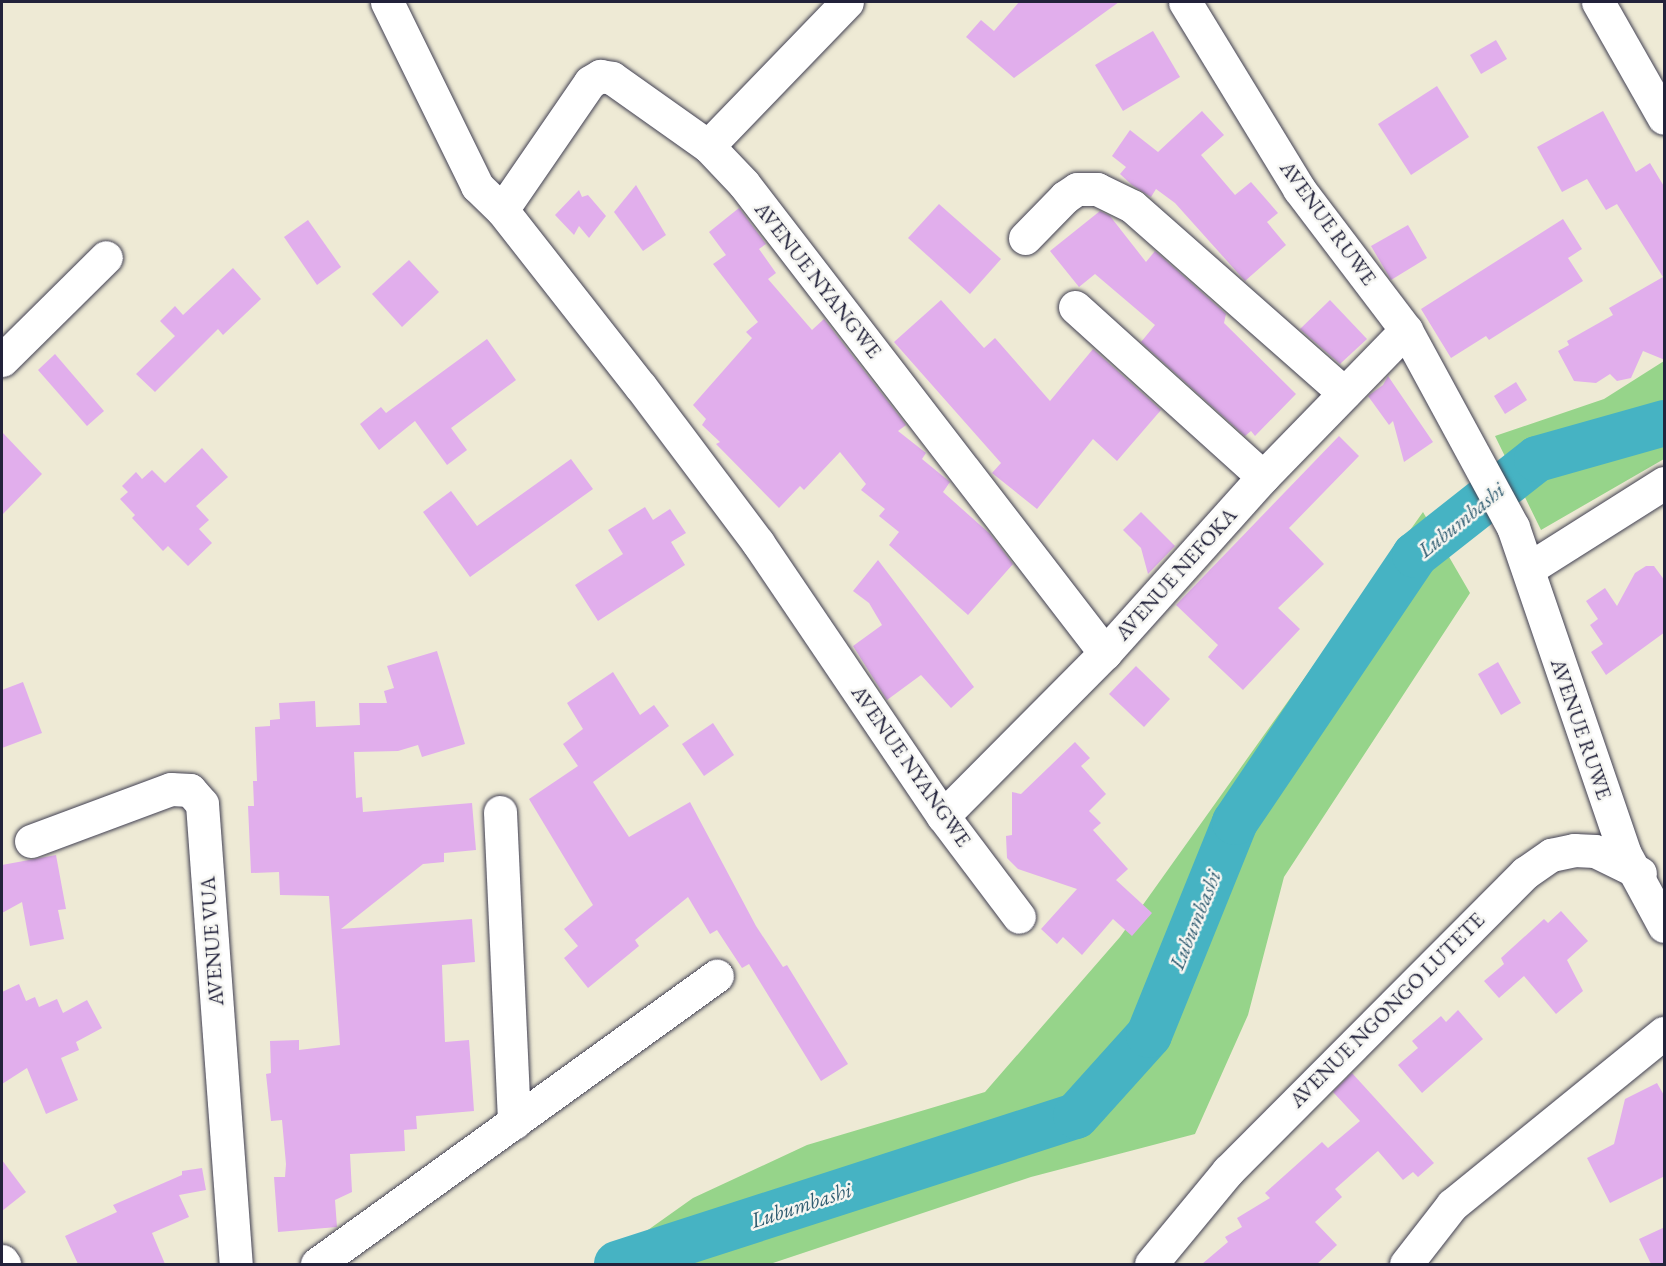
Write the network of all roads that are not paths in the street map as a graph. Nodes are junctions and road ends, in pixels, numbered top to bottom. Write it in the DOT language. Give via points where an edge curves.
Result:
graph roads {
  1 [pos="387,2"];
  2 [pos="1185,2"];
  3 [pos="1598,2"];
  4 [pos="841,3"];
  5 [pos="1665,118"];
  6 [pos="708,146"];
  7 [pos="502,210"];
  8 [pos="1025,238"];
  9 [pos="106,257"];
  10 [pos="1076,307"];
  11 [pos="1406,330"];
  12 [pos="2,360"];
  13 [pos="1344,393"];
  14 [pos="1263,477"];
  15 [pos="1665,483"];
  16 [pos="1528,569"];
  17 [pos="1105,653"];
  18 [pos="500,812"];
  19 [pos="943,816"];
  20 [pos="31,841"];
  21 [pos="1650,876"];
  22 [pos="1019,917"];
  23 [pos="1665,926"];
  24 [pos="717,976"];
  25 [pos="1665,1033"];
  26 [pos="514,1123"];
  27 [pos="237,1264"];
  28 [pos="317,1264"];
  29 [pos="1150,1264"];
  30 [pos="1406,1264"];
  1 -- 7 [label="street, AVENUE NYANGWE" via="477,186"];
  2 -- 11 [label="street, AVENUE RUWE" via="1299,189"];
  3 -- 5 [label="street"];
  4 -- 6 [label="street"];
  6 -- 7 [label="street, AVENUE NYANGWE" via="612,78 600,76 590,82"];
  6 -- 17 [label="street, AVENUE NYANGWE" via="744,184"];
  7 -- 19 [label="street, AVENUE NYANGWE" via="758,543"];
  8 -- 13 [label="street" via="1077,189 1106,193 1132,206"];
  9 -- 12 [label="street"];
  10 -- 14 [label="street"];
  11 -- 13 [label="street, AVENUE NEFOKA"];
  11 -- 16 [label="street, AVENUE RUWE" via="1513,527"];
  13 -- 14 [label="street, AVENUE NEFOKA"];
  14 -- 17 [label="street, AVENUE NEFOKA"];
  15 -- 16 [label="street"];
  16 -- 21 [label="street, AVENUE RUWE" via="1581,734"];
  17 -- 19 [label="street, AVENUE NEFOKA"];
  18 -- 26 [label="street"];
  19 -- 22 [label="street, AVENUE NYANGWE"];
  20 -- 27 [label="street, AVENUE VUA" via="171,789 190,790 202,804"];
  21 -- 23 [label="street, AVENUE RUWE"];
  21 -- 29 [label="street, AVENUE NGONGO LUTETE" via="1595,851 1574,850 1551,855 1525,873 1228,1171"];
  24 -- 26 [label="street"];
  25 -- 30 [label="street" via="1452,1205"];
  26 -- 28 [label="street"];
}
